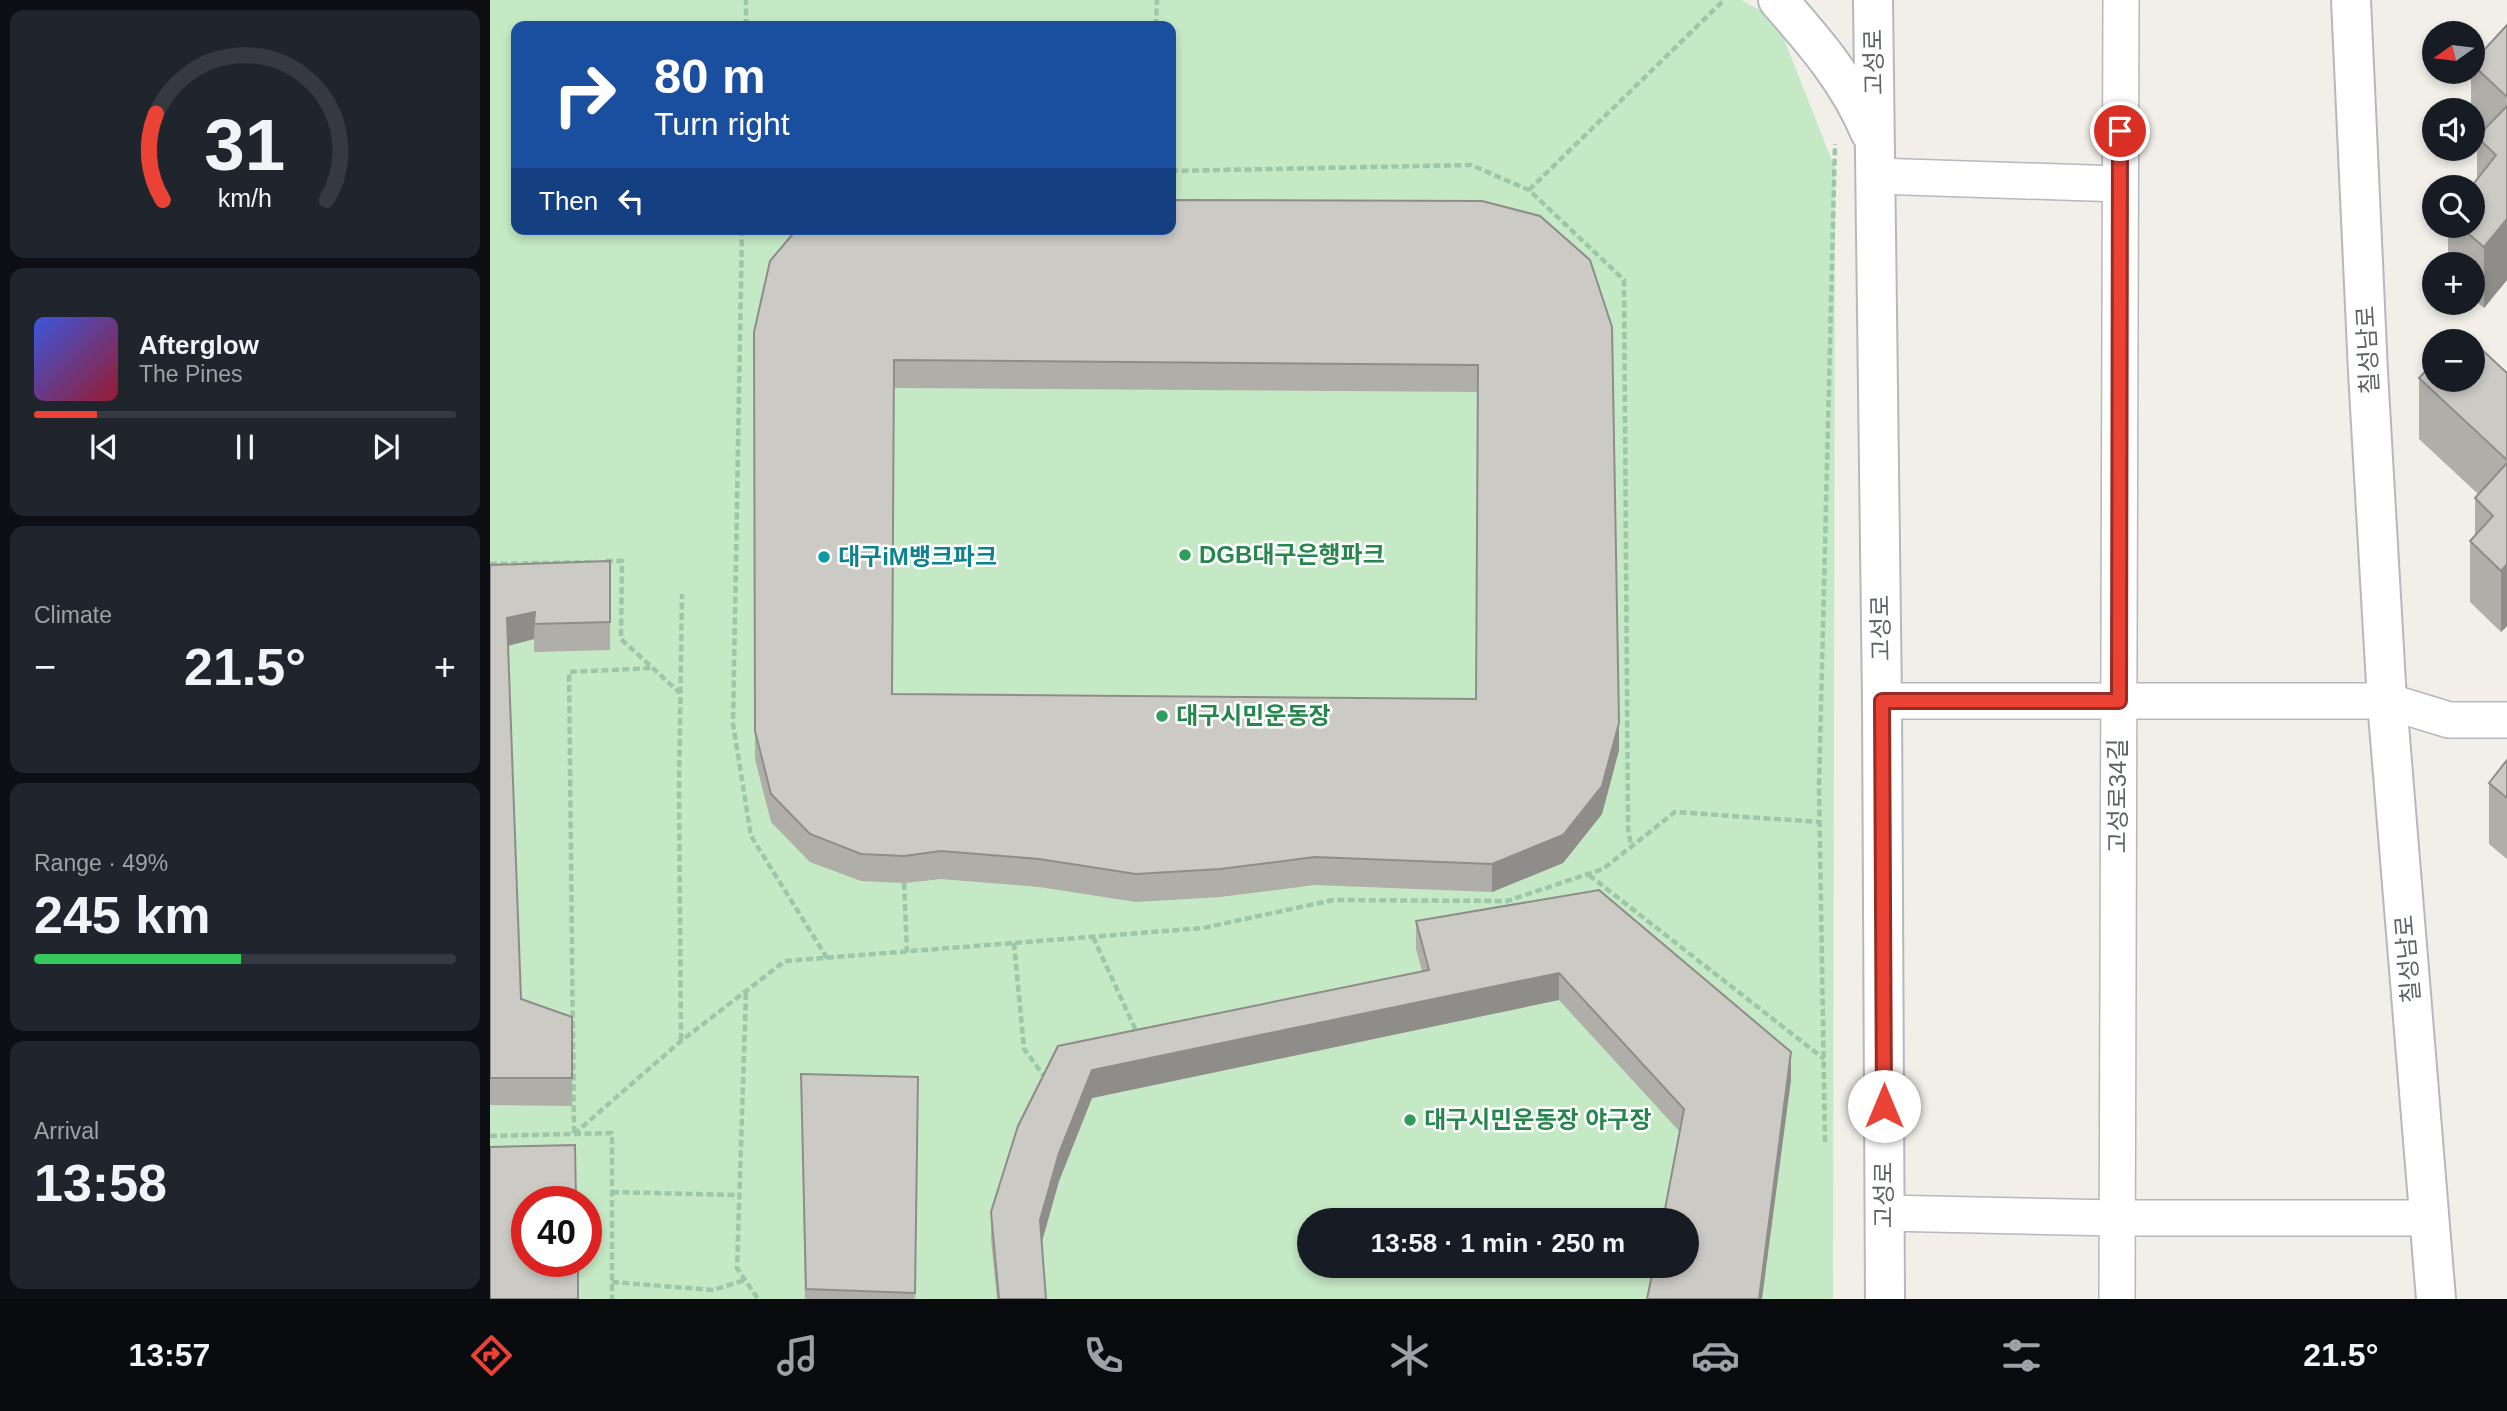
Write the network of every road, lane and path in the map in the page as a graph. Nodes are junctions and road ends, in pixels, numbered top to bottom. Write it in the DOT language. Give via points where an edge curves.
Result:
graph roads {
  1 [pos="746,0"];
  2 [pos="1157,0"];
  3 [pos="1724,0"];
  4 [pos="1778,0"];
  5 [pos="1873,0"];
  6 [pos="2121,0"];
  7 [pos="2351,0"];
  8 [pos="746,21"];
  9 [pos="1156,21"];
  10 [pos="1835,142"];
  11 [pos="1876,160"];
  12 [pos="1176,171"];
  13 [pos="2120,184"];
  14 [pos="1529,190"];
  15 [pos="742,235"];
  16 [pos="490,564"];
  17 [pos="682,594"];
  18 [pos="653,668"];
  19 [pos="680,694"];
  20 [pos="1882,701"];
  21 [pos="2119,701"];
  22 [pos="2387,701"];
  23 [pos="2507,720"];
  24 [pos="1819,822"];
  25 [pos="1631,846"];
  26 [pos="1588,874"];
  27 [pos="904,883"];
  28 [pos="1093,937"];
  29 [pos="1014,943"];
  30 [pos="907,951"];
  31 [pos="827,958"];
  32 [pos="746,992"];
  33 [pos="681,1041"];
  34 [pos="1143,1046"];
  35 [pos="1824,1059"];
  36 [pos="1051,1087"];
  37 [pos="574,1134"];
  38 [pos="490,1136"];
  39 [pos="1825,1142"];
  40 [pos="612,1192"];
  41 [pos="739,1195"];
  42 [pos="1885,1213"];
  43 [pos="2118,1217"];
  44 [pos="2430,1218"];
  45 [pos="745,1280"];
  46 [pos="612,1282"];
  47 [pos="713,1290"];
  48 [pos="612,1299"];
  49 [pos="713,1299"];
  50 [pos="758,1299"];
  51 [pos="1885,1299"];
  52 [pos="2117,1299"];
  53 [pos="2436,1299"];
  1 -- 8 [label="path"];
  2 -- 9 [label="path"];
  3 -- 14 [label="path"];
  4 -- 11 [label="street" via="1849,89"];
  5 -- 11 [label="street, 고성로"];
  6 -- 13 [label="street, 고성로34길"];
  7 -- 22 [label="street, 칠성남로"];
  10 -- 24 [label="path"];
  11 -- 13 [label="street"];
  11 -- 20 [label="street, 고성로"];
  12 -- 14 [label="path" via="1471,165"];
  13 -- 21 [label="street, 고성로34길"];
  14 -- 25 [label="path" via="1624,280"];
  15 -- 31 [label="path" via="733,724 751,836"];
  16 -- 18 [label="path" via="622,561 621,639"];
  17 -- 19 [label="path"];
  18 -- 19 [label="path"];
  18 -- 37 [label="path" via="569,672"];
  19 -- 33 [label="path"];
  20 -- 21 [label="street"];
  20 -- 42 [label="street, 고성로"];
  21 -- 22 [label="street"];
  21 -- 43 [label="street, 고성로34길"];
  22 -- 23 [label="street" via="2449,720"];
  22 -- 44 [label="street, 칠성남로"];
  24 -- 25 [label="path" via="1675,812"];
  24 -- 35 [label="path"];
  25 -- 26 [label="path" via="1603,869"];
  26 -- 28 [label="path" via="1507,901 1334,900 1203,928"];
  26 -- 35 [label="path"];
  27 -- 30 [label="path"];
  28 -- 29 [label="path"];
  28 -- 34 [label="path"];
  29 -- 30 [label="path"];
  29 -- 36 [label="path" via="1024,1049"];
  30 -- 31 [label="path"];
  31 -- 32 [label="path" via="785,961"];
  32 -- 33 [label="path"];
  32 -- 41 [label="path"];
  33 -- 37 [label="path"];
  35 -- 39 [label="path"];
  37 -- 38 [label="path"];
  37 -- 40 [label="path" via="612,1133"];
  40 -- 41 [label="path"];
  40 -- 46 [label="path"];
  41 -- 45 [label="path" via="737,1268"];
  42 -- 43 [label="street"];
  42 -- 51 [label="street, 고성로"];
  43 -- 44 [label="street"];
  43 -- 52 [label="street, 고성로34길"];
  44 -- 53 [label="street, 칠성남로"];
  45 -- 47 [label="path"];
  45 -- 50 [label="path"];
  46 -- 47 [label="path"];
  46 -- 48 [label="path"];
  47 -- 49 [label="path"];
}
